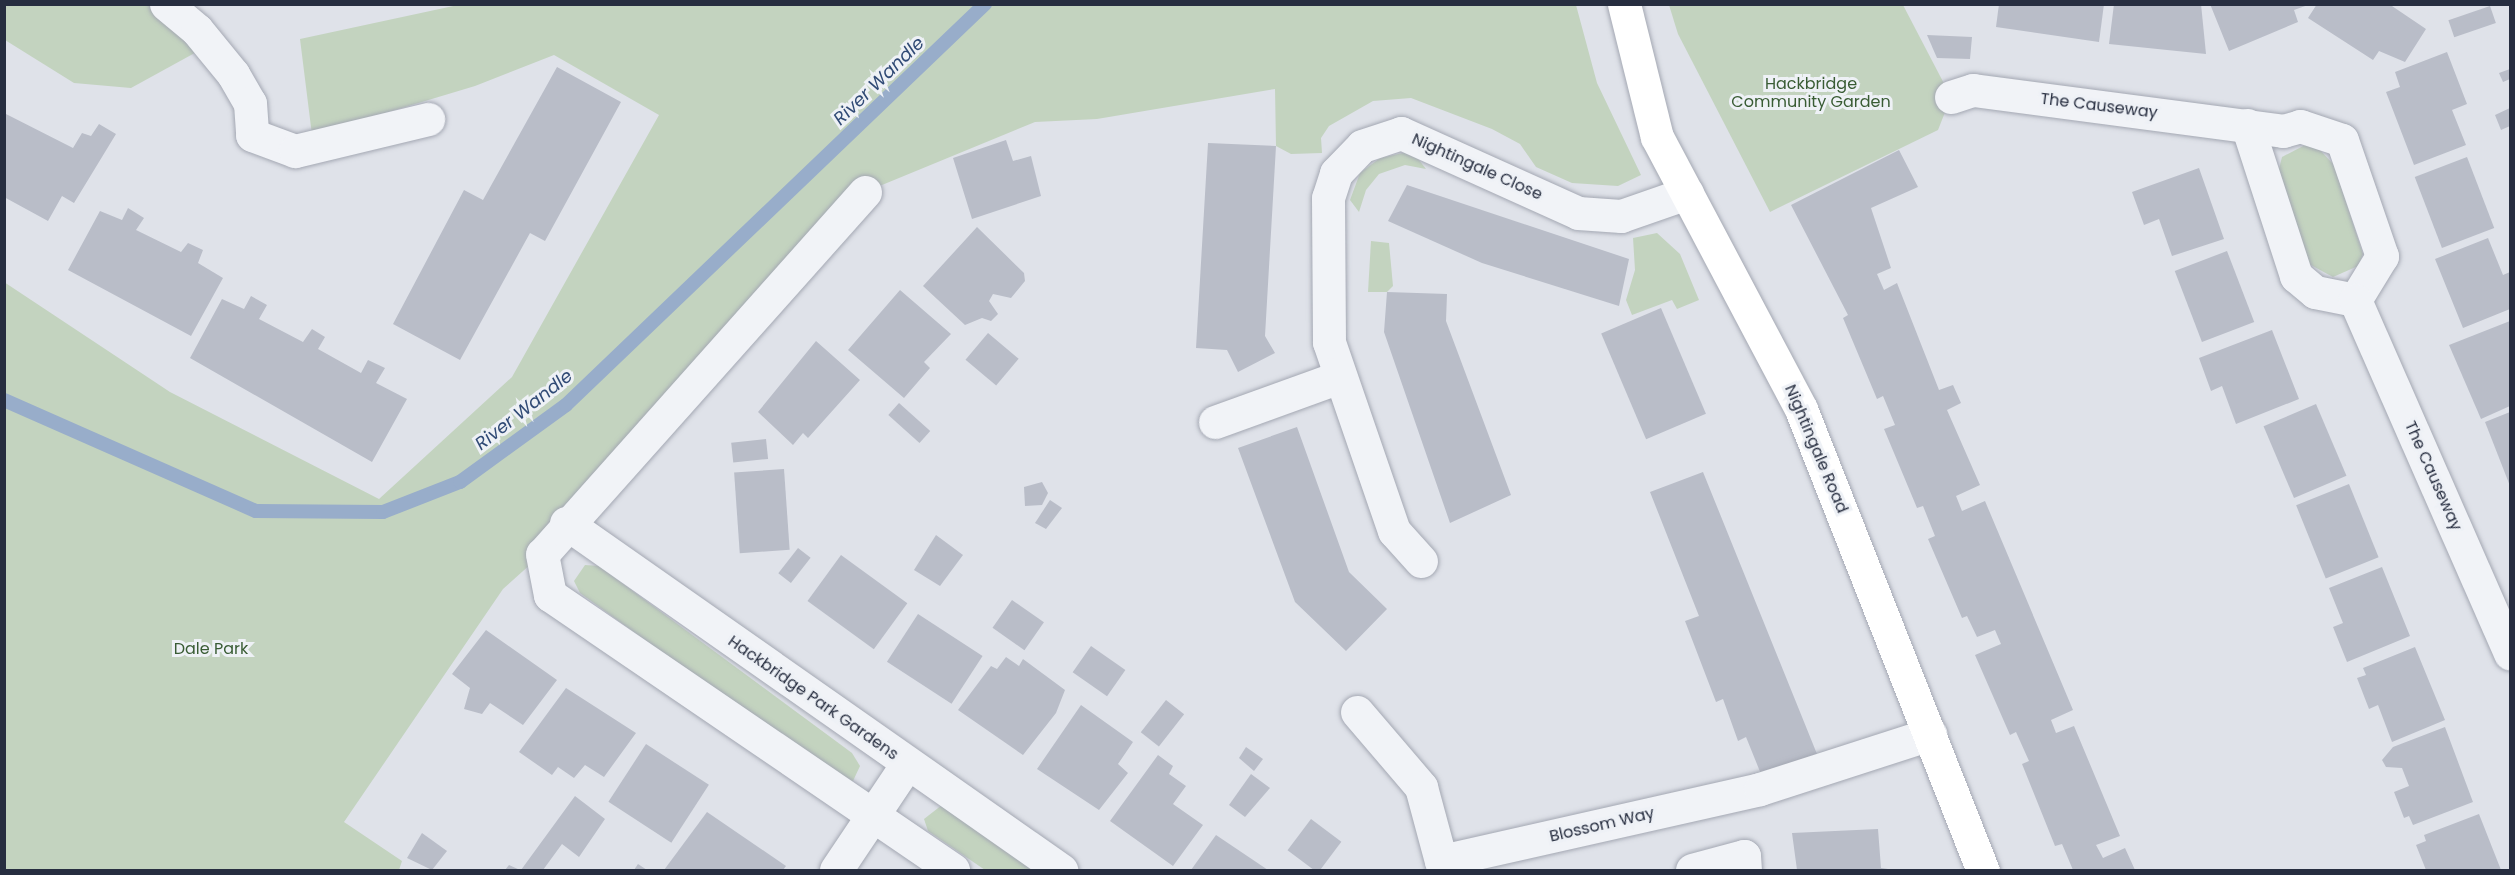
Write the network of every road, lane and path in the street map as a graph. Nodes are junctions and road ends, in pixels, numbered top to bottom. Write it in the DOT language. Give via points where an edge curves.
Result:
graph roads {
  1 [pos="165,4"];
  2 [pos="1624,4"];
  3 [pos="1951,97"];
  4 [pos="428,119"];
  5 [pos="2247,126"];
  6 [pos="865,192"];
  7 [pos="1687,193"];
  8 [pos="2355,300"];
  9 [pos="1339,377"];
  10 [pos="1215,422"];
  11 [pos="566,523"];
  12 [pos="1421,561"];
  13 [pos="2510,648"];
  14 [pos="1357,712"];
  15 [pos="1930,734"];
  16 [pos="907,764"];
  17 [pos="873,816"];
  18 [pos="1745,863"];
  19 [pos="836,870"];
  20 [pos="953,870"];
  21 [pos="1061,870"];
  22 [pos="1692,870"];
  23 [pos="1983,870"];
  1 -- 4 [label="street" via="197,30 233,74 250,103 252,135 295,151"];
  2 -- 7 [label="main road, Nightingale Road" via="1657,137"];
  3 -- 5 [label="street, The Causeway" via="1973,90"];
  5 -- 8 [label="street" via="2296,276 2315,292"];
  5 -- 8 [label="street, The Causeway" via="2283,131 2300,126 2342,140 2382,256"];
  6 -- 11 [label="street"];
  7 -- 9 [label="street, Nightingale Close" via="1641,212 1602,218 1578,213 1414,137 1388,134 1362,146 1336,173 1328,198 1329,342"];
  7 -- 15 [label="main road, Nightingale Road" via="1801,409"];
  8 -- 13 [label="street, The Causeway"];
  9 -- 10 [label="street"];
  9 -- 12 [label="street, Nightingale Close" via="1394,531"];
  11 -- 16 [label="street, Hackbridge Park Gardens"];
  11 -- 17 [label="street" via="542,554 550,595"];
  14 -- 15 [label="street, Blossom Way" via="1421,787 1441,861 1760,789"];
  15 -- 23 [label="main road, Nightingale Road"];
  16 -- 17 [label="street"];
  16 -- 21 [label="street, Hackbridge Park Gardens"];
  17 -- 19 [label="street"];
  17 -- 20 [label="street"];
  18 -- 22 [label="street"];
}
